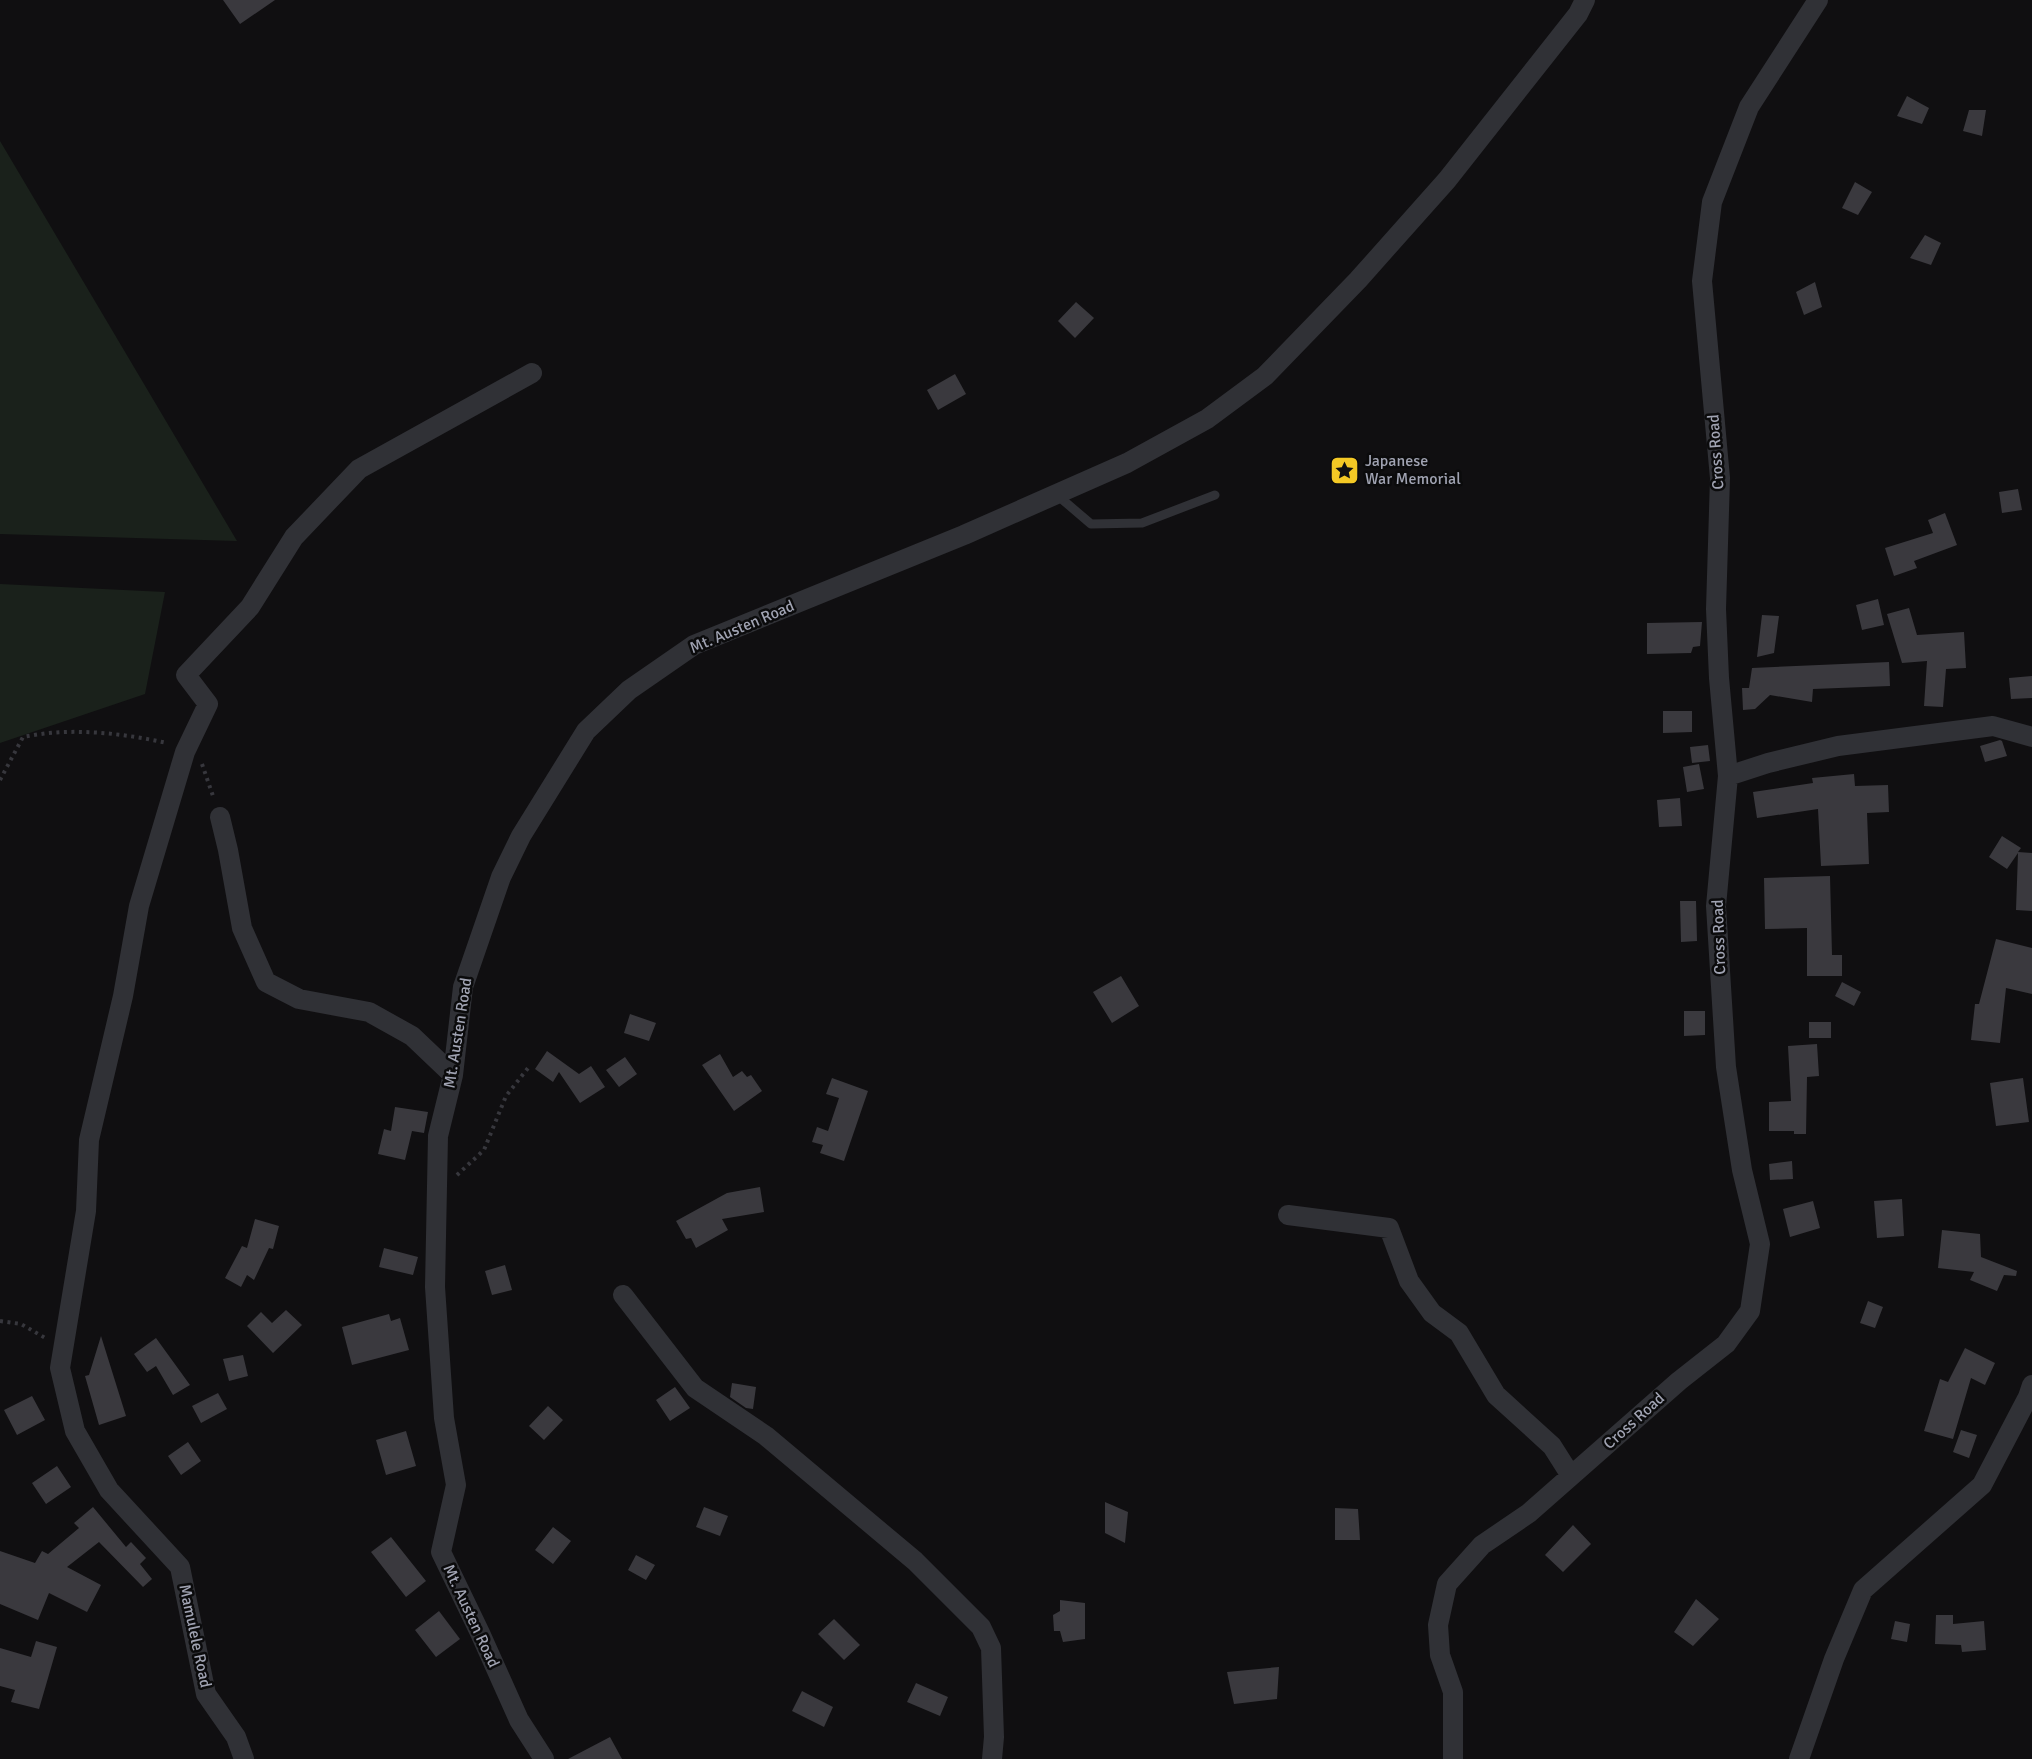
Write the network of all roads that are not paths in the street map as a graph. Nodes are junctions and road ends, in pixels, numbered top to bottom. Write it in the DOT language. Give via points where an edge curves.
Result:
graph roads {
  1 [pos="1585,0"];
  2 [pos="1818,0"];
  3 [pos="532,372"];
  4 [pos="1057,495"];
  5 [pos="1215,495"];
  6 [pos="2032,737"];
  7 [pos="1728,776"];
  8 [pos="220,817"];
  9 [pos="453,1075"];
  10 [pos="1288,1215"];
  11 [pos="623,1295"];
  12 [pos="2032,1385"];
  13 [pos="1571,1476"];
  14 [pos="244,1759"];
  15 [pos="544,1759"];
  16 [pos="992,1759"];
  17 [pos="1453,1759"];
  18 [pos="1799,1759"];
  1 -- 4 [label="street, Mt. Austen Road" via="1447,180 1358,280 1264,376 1207,419 1127,463"];
  2 -- 7 [label="street, Cross Road" via="1749,107 1712,202 1702,281 1720,478 1716,609"];
  3 -- 14 [label="street, Mamulele Road" via="359,470 294,537 250,607 186,675 208,704 185,752 139,906 123,996 89,1140 86,1211 60,1368 75,1431 110,1490 180,1567 206,1694 236,1737"];
  4 -- 5 [label="lane" via="1091,524 1142,523"];
  4 -- 9 [label="street, Mt. Austen Road" via="694,645 629,690 586,731 521,836 501,878 463,987"];
  6 -- 7 [label="street" via="1993,726 1838,746"];
  7 -- 13 [label="street, Cross Road" via="1716,906 1726,1067 1742,1170 1760,1244 1750,1311 1726,1344"];
  8 -- 9 [label="street" via="242,928 266,982 299,999 369,1012 412,1036"];
  9 -- 15 [label="street, Mt. Austen Road" via="438,1136 435,1287 444,1418 456,1485 441,1552 519,1720"];
  10 -- 13 [label="street" via="1389,1228 1409,1281 1432,1313 1459,1332 1496,1395 1552,1446"];
  11 -- 16 [label="street" via="695,1388 766,1436 915,1561 981,1627 991,1648"];
  12 -- 18 [label="street" via="1982,1485 1863,1590"];
  13 -- 17 [label="street, Cross Road" via="1529,1513 1482,1545 1447,1584 1438,1625 1440,1655 1453,1692"];
}
